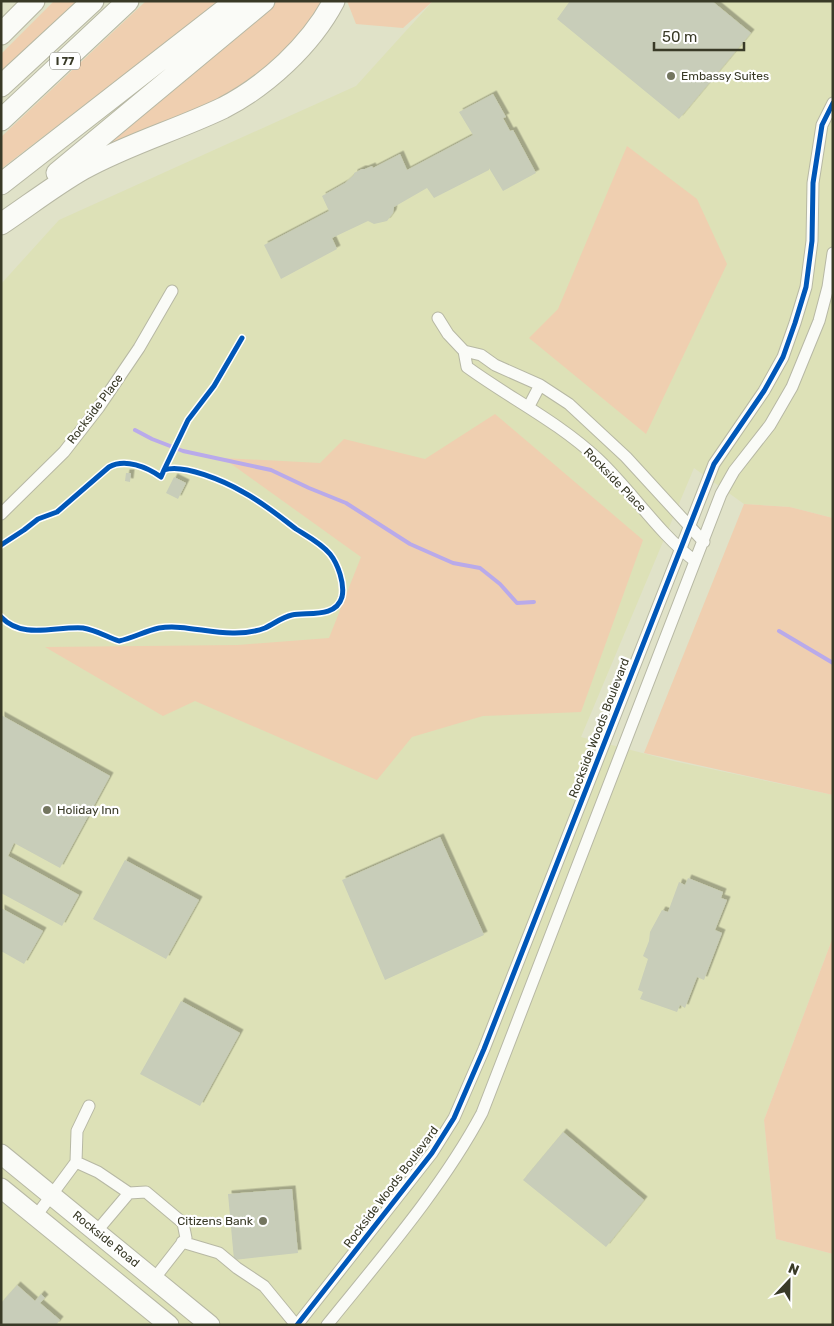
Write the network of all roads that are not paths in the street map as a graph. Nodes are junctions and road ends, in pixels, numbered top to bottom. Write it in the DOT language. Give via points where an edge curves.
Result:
graph roads {
  1 [pos="34,1"];
  2 [pos="93,1"];
  3 [pos="128,1"];
  4 [pos="236,1"];
  5 [pos="264,1"];
  6 [pos="334,1"];
  7 [pos="1,34"];
  8 [pos="1,86"];
  9 [pos="833,103"];
  10 [pos="1,120"];
  11 [pos="1,184"];
  12 [pos="1,224"];
  13 [pos="833,254"];
  14 [pos="172,290"];
  15 [pos="438,318"];
  16 [pos="464,351"];
  17 [pos="540,385"];
  18 [pos="529,406"];
  19 [pos="1,514"];
  20 [pos="689,527"];
  21 [pos="704,542"];
  22 [pos="680,550"];
  23 [pos="695,561"];
  24 [pos="89,1106"];
  25 [pos="1,1154"];
  26 [pos="76,1162"];
  27 [pos="1,1188"];
  28 [pos="129,1193"];
  29 [pos="52,1196"];
  30 [pos="36,1216"];
  31 [pos="96,1232"];
  32 [pos="182,1242"];
  33 [pos="154,1279"];
  34 [pos="169,1325"];
  35 [pos="210,1325"];
  36 [pos="296,1325"];
  37 [pos="327,1325"];
  1 -- 7 [label="highway"];
  2 -- 8 [label="highway, I 77"];
  3 -- 10 [label="highway, I 77"];
  4 -- 11 [label="highway"];
  5 -- 12 [label="highway"];
  6 -- 12 [label="highway" via="296,53 245,95 83,169"];
  9 -- 20 [label="street, Rockside Woods Boulevard" via="822,125 813,183 812,241 806,287 795,323 783,357 764,391 714,464"];
  13 -- 21 [label="street" via="819,321 792,387 770,425 721,494"];
  14 -- 19 [label="street, Rockside Place" via="139,348 99,407 64,452"];
  15 -- 16 [label="street"];
  16 -- 17 [label="street" via="481,355 495,365"];
  16 -- 18 [label="street, Rockside Place" via="467,366"];
  17 -- 18 [label="street"];
  17 -- 20 [label="street" via="569,404 601,433 640,471"];
  18 -- 22 [label="street, Rockside Place" via="596,458"];
  20 -- 21 [label="street"];
  20 -- 22 [label="street, Rockside Woods Boulevard"];
  21 -- 23 [label="street"];
  22 -- 23 [label="street, Rockside Place"];
  22 -- 36 [label="street, Rockside Woods Boulevard" via="454,1118 432,1153"];
  23 -- 37 [label="street" via="482,1113 467,1140 401,1234"];
  24 -- 26 [label="street" via="77,1132"];
  25 -- 29 [label="main road, Rockside Road"];
  26 -- 28 [label="street"];
  26 -- 29 [label="street"];
  27 -- 30 [label="main road"];
  28 -- 31 [label="street"];
  28 -- 32 [label="street" via="146,1192 183,1223 186,1238"];
  29 -- 30 [label="street"];
  29 -- 31 [label="main road, Rockside Road"];
  30 -- 34 [label="main road"];
  31 -- 33 [label="main road, Rockside Road"];
  32 -- 33 [label="street"];
  32 -- 36 [label="street" via="219,1253 264,1286"];
  33 -- 35 [label="main road, Rockside Road"];
}
